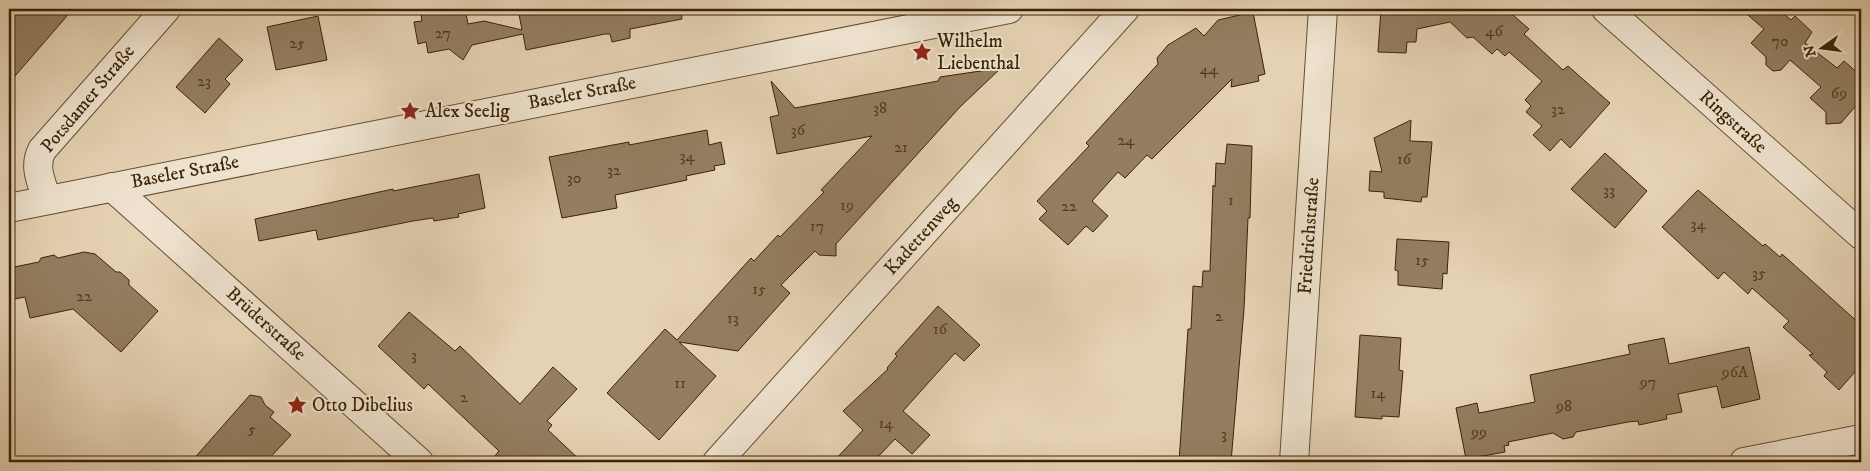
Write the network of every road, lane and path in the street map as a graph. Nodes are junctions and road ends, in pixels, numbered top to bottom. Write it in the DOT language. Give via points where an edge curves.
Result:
graph roads {
  1 [pos="166,9"];
  2 [pos="1009,9"];
  3 [pos="1125,9"];
  4 [pos="1323,9"];
  5 [pos="1606,9"];
  6 [pos="112,187"];
  7 [pos="47,200"];
  8 [pos="9,208"];
  9 [pos="1861,235"];
  10 [pos="1861,439"];
  11 [pos="419,462"];
  12 [pos="717,462"];
  13 [pos="1294,462"];
  14 [pos="1744,462"];
  1 -- 7 [label="street, Potsdamer Straße" via="42,150 37,160"];
  2 -- 6 [label="street, Baseler Straße"];
  3 -- 12 [label="street, Kadettenweg"];
  4 -- 13 [label="street, Friedrichstraße"];
  5 -- 9 [label="street, Ringstraße"];
  6 -- 7 [label="street, Baseler Straße"];
  6 -- 11 [label="street, Brüderstraße"];
  7 -- 8 [label="street, Baseler Straße"];
  10 -- 14 [label="street"];
}
